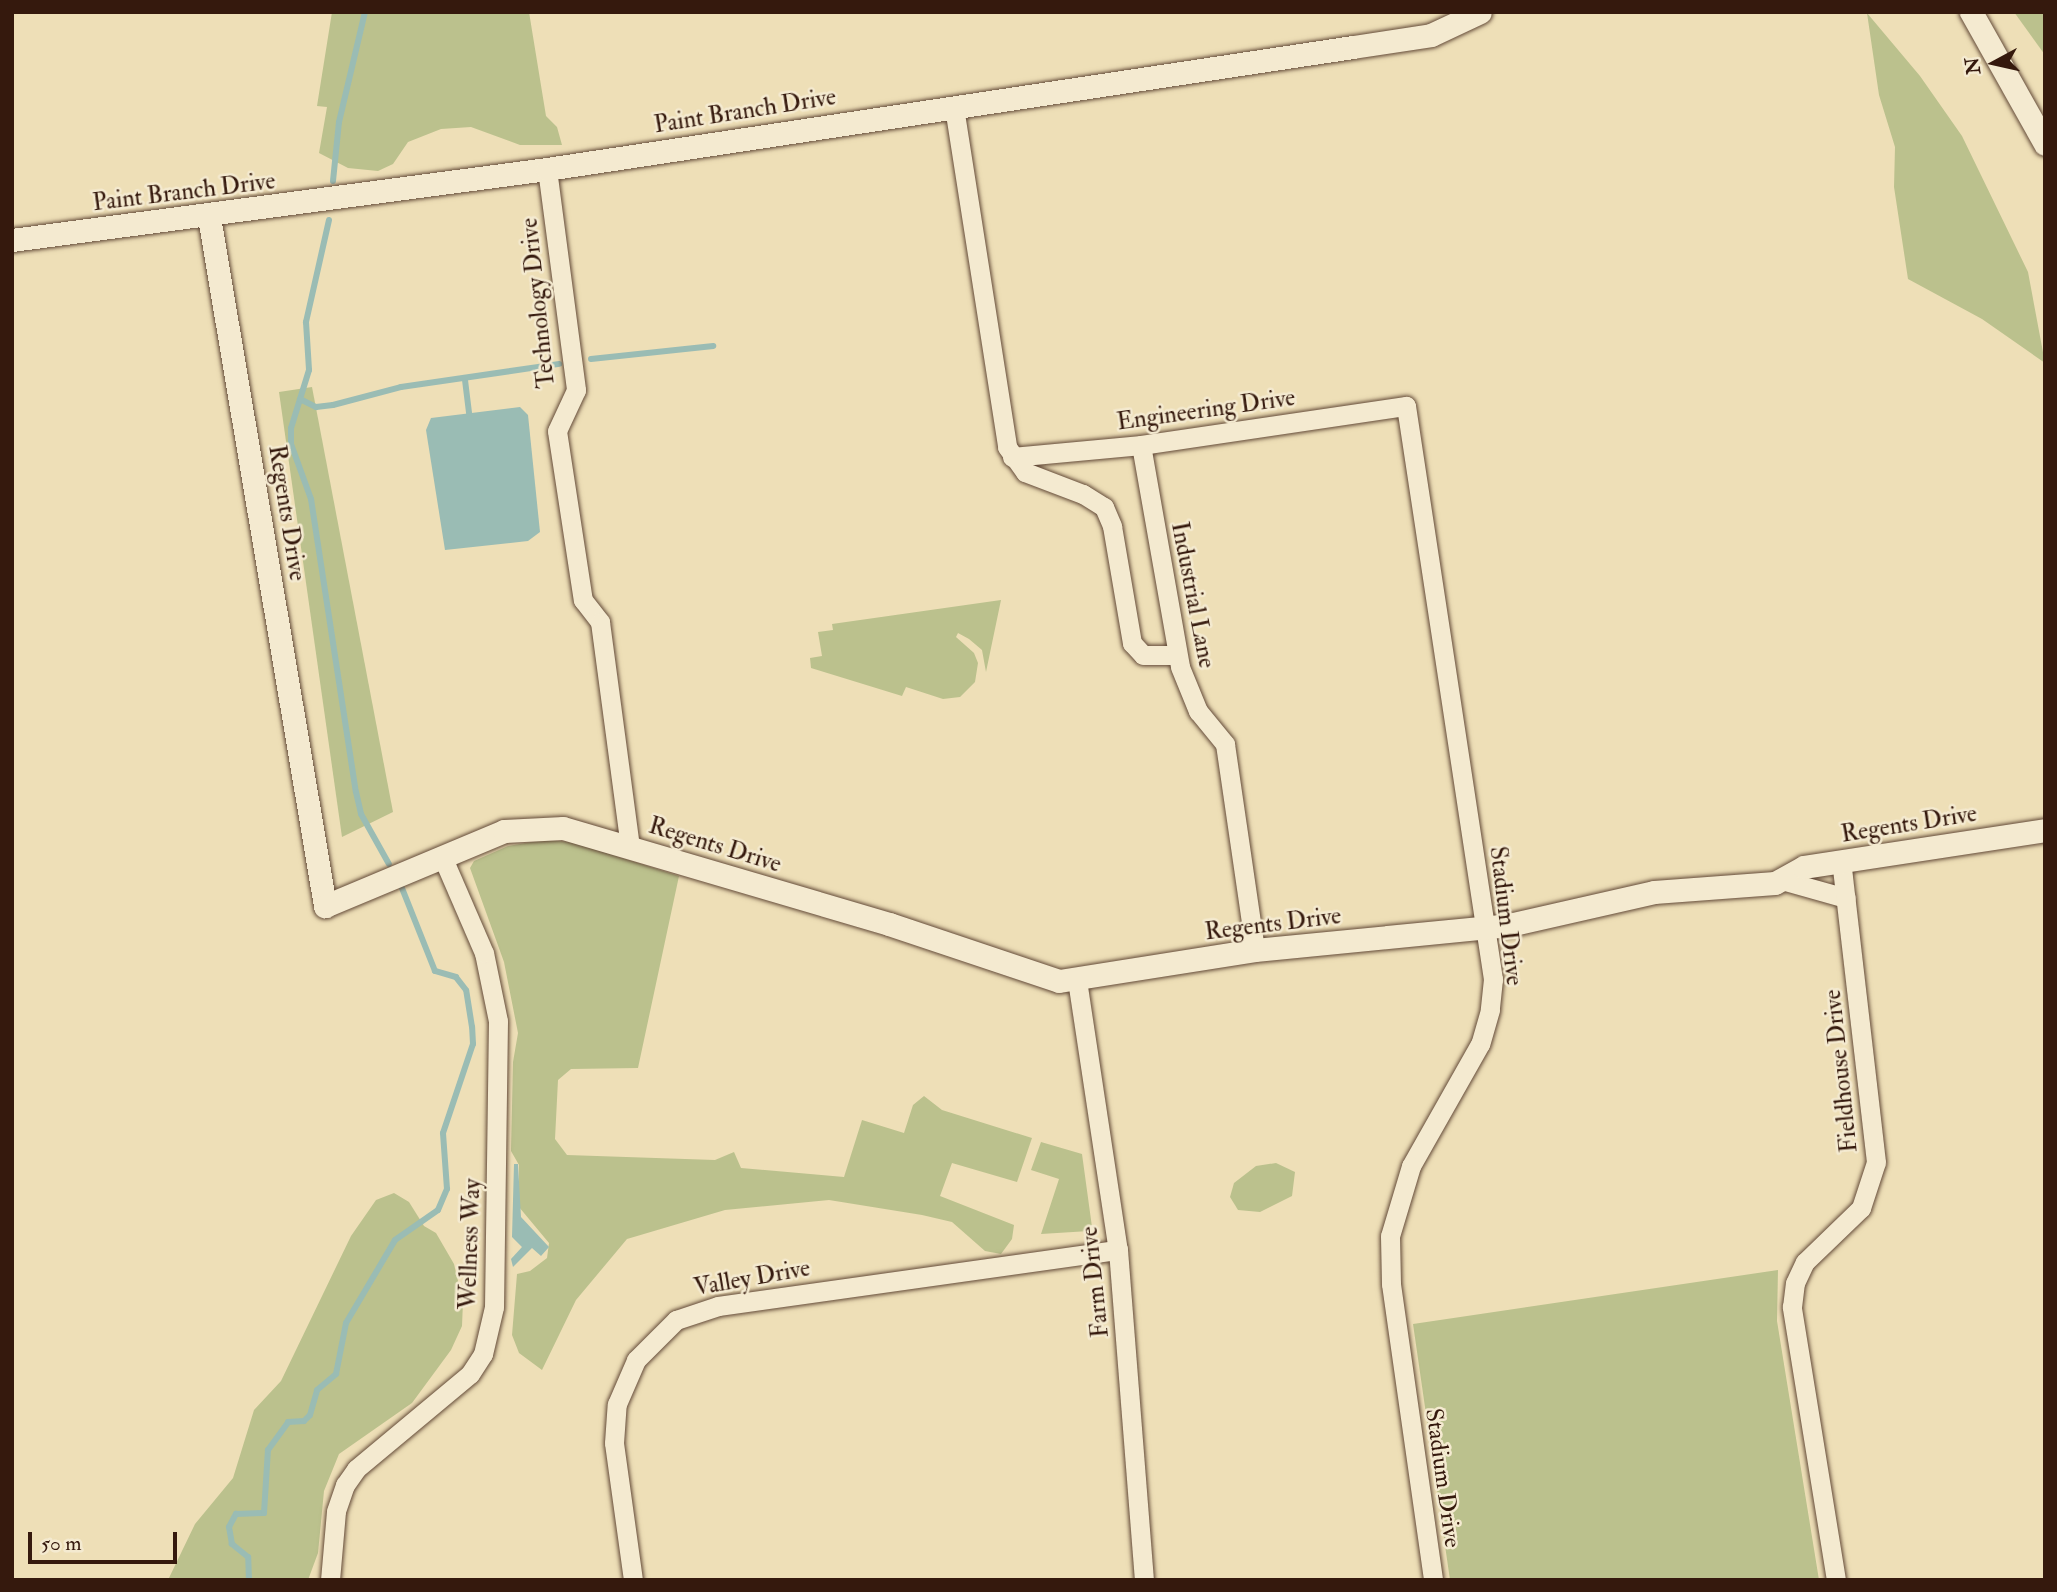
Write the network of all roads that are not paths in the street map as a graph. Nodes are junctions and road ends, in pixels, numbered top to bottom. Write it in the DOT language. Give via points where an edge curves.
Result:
graph roads {
  1 [pos="1480,12"];
  2 [pos="1971,12"];
  3 [pos="954,107"];
  4 [pos="2045,144"];
  5 [pos="547,169"];
  6 [pos="209,217"];
  7 [pos="12,240"];
  8 [pos="1406,406"];
  9 [pos="1141,445"];
  10 [pos="1012,457"];
  11 [pos="1177,655"];
  12 [pos="2045,830"];
  13 [pos="630,847"];
  14 [pos="442,856"];
  15 [pos="1841,861"];
  16 [pos="1785,881"];
  17 [pos="1846,898"];
  18 [pos="1484,928"];
  19 [pos="1255,950"];
  20 [pos="1077,980"];
  21 [pos="1118,1250"];
  22 [pos="330,1580"];
  23 [pos="633,1580"];
  24 [pos="1144,1580"];
  25 [pos="1433,1580"];
  26 [pos="1836,1580"];
  1 -- 3 [label="street, Paint Branch Drive" via="1420,37"];
  2 -- 4 [label="street"];
  3 -- 5 [label="street, Paint Branch Drive"];
  3 -- 10 [label="street" via="1004,435"];
  5 -- 6 [label="street, Paint Branch Drive"];
  5 -- 13 [label="street, Technology Drive" via="576,390 557,431 582,594 600,622"];
  6 -- 7 [label="street, Paint Branch Drive"];
  6 -- 14 [label="street, Regents Drive" via="325,906"];
  8 -- 9 [label="street, Engineering Drive"];
  8 -- 18 [label="street, Stadium Drive"];
  9 -- 10 [label="street, Engineering Drive"];
  9 -- 11 [label="street, Industrial Lane"];
  10 -- 11 [label="street" via="1032,477 1083,494 1104,507 1112,526 1132,643 1143,656"];
  11 -- 19 [label="street, Industrial Lane" via="1198,711 1225,744"];
  12 -- 15 [label="street, Regents Drive"];
  13 -- 14 [label="street, Regents Drive" via="563,828 527,827"];
  13 -- 20 [label="street, Regents Drive" via="889,924 1055,980"];
  14 -- 22 [label="street, Wellness Way" via="484,953 498,1021 494,1307 487,1343 470,1374 356,1469 345,1485 336,1511"];
  15 -- 16 [label="street, Regents Drive" via="1804,867"];
  15 -- 17 [label="street, Fieldhouse Drive"];
  16 -- 17 [label="street, Regents Drive"];
  16 -- 18 [label="street, Regents Drive" via="1654,892 1555,917"];
  17 -- 26 [label="street, Fieldhouse Drive" via="1876,1162 1861,1208 1805,1262 1795,1283 1792,1307"];
  18 -- 19 [label="street, Regents Drive"];
  18 -- 25 [label="street, Stadium Drive" via="1493,979 1485,1030 1411,1166 1390,1236 1391,1283"];
  19 -- 20 [label="street, Regents Drive"];
  20 -- 21 [label="street, Farm Drive"];
  21 -- 23 [label="street, Valley Drive" via="718,1306 676,1320 636,1360 617,1404 614,1443"];
  21 -- 24 [label="street, Farm Drive"];
}
